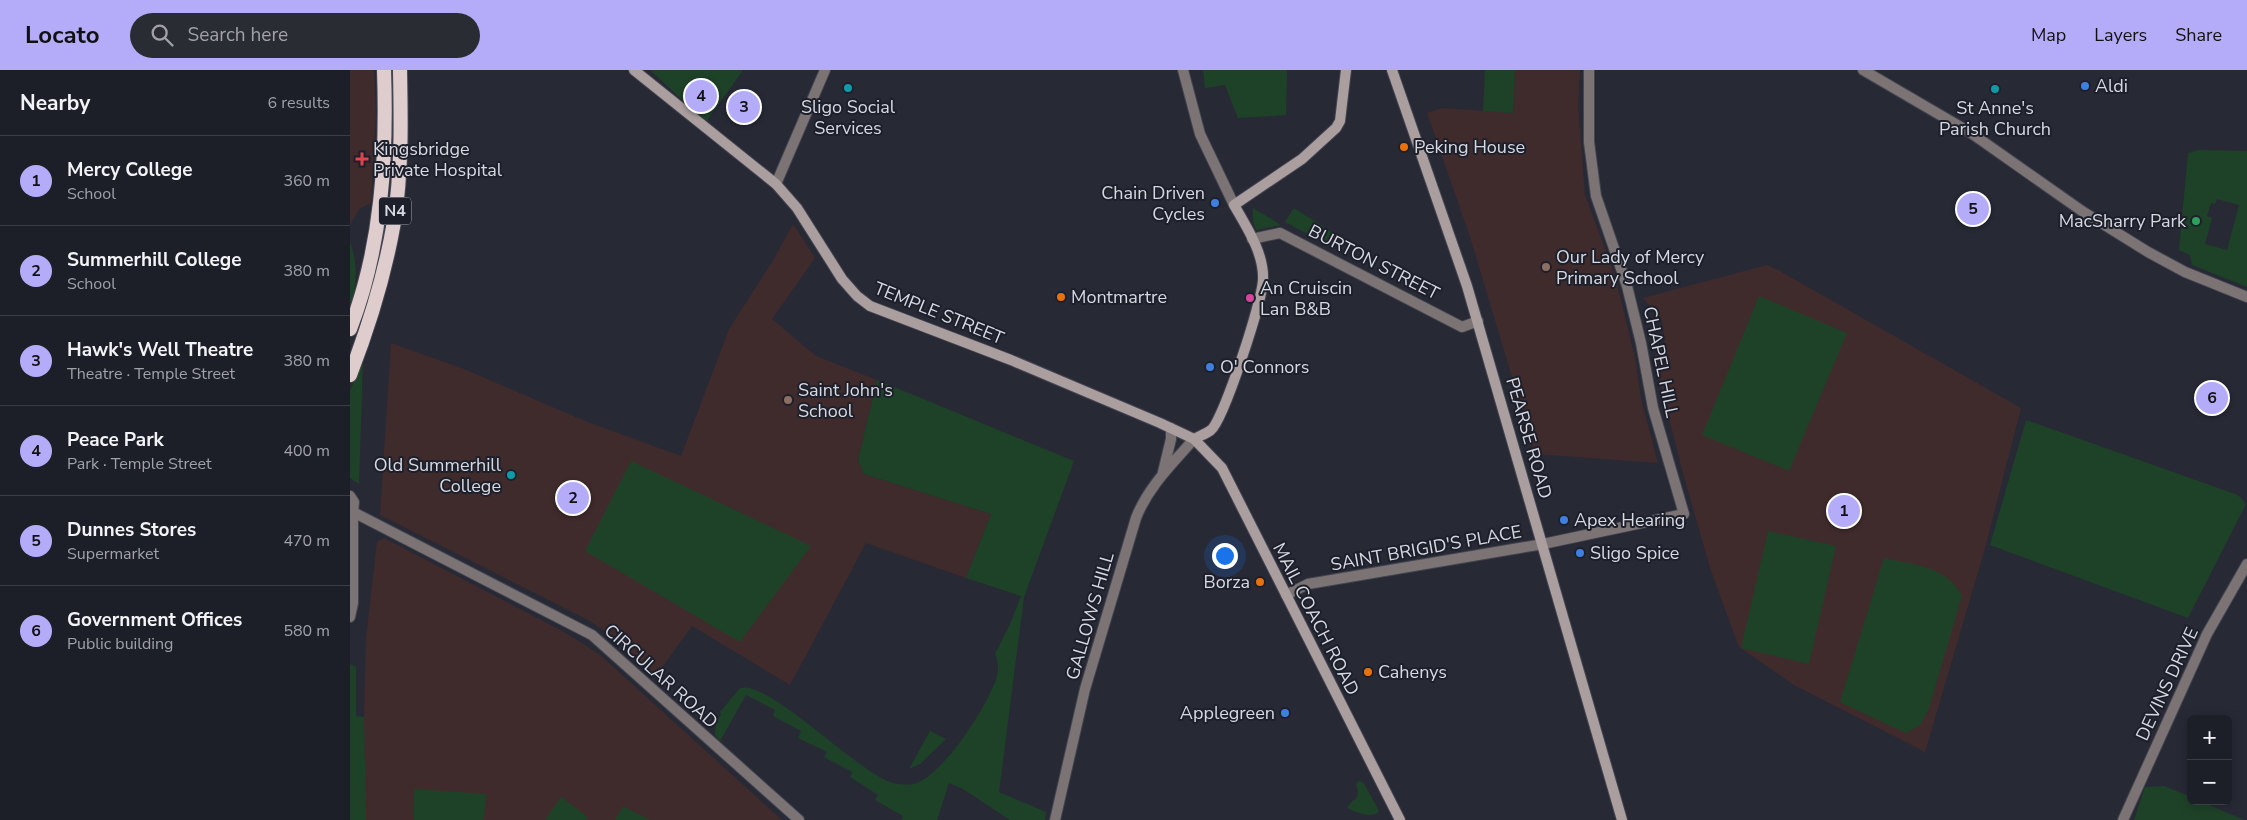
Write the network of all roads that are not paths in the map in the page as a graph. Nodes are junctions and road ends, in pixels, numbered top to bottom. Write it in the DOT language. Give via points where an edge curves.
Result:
graph roads {
  1 [pos="384,70"];
  2 [pos="400,70"];
  3 [pos="634,70"];
  4 [pos="825,70"];
  5 [pos="1183,70"];
  6 [pos="1346,70"];
  7 [pos="1392,70"];
  8 [pos="1589,70"];
  9 [pos="1863,70"];
  10 [pos="776,184"];
  11 [pos="1234,205"];
  12 [pos="1252,239"];
  13 [pos="2247,297"];
  14 [pos="1478,321"];
  15 [pos="350,328"];
  16 [pos="350,375"];
  17 [pos="1171,428"];
  18 [pos="1194,439"];
  19 [pos="1163,473"];
  20 [pos="350,496"];
  21 [pos="353,512"];
  22 [pos="1684,514"];
  23 [pos="1543,544"];
  24 [pos="2247,564"];
  25 [pos="1286,595"];
  26 [pos="350,617"];
  27 [pos="799,820"];
  28 [pos="1055,820"];
  29 [pos="1400,820"];
  30 [pos="1622,820"];
  31 [pos="2123,820"];
  1 -- 15 [label="highway, N4" via="384,171 375,234"];
  2 -- 16 [label="highway, N4" via="394,222 368,324"];
  3 -- 10 [label="main road, TEMPLE STREET"];
  4 -- 10 [label="street"];
  5 -- 11 [label="street" via="1200,134"];
  6 -- 11 [label="main road" via="1340,121 1336,128 1302,160"];
  7 -- 14 [label="main road, PEARSE ROAD"];
  8 -- 22 [label="street, CHAPEL HILL" via="1589,142 1596,196 1627,286 1653,408"];
  9 -- 13 [label="street" via="1971,133 2082,211 2148,252 2185,272"];
  10 -- 17 [label="main road, TEMPLE STREET" via="797,208 842,279 870,306 1011,360"];
  11 -- 12 [label="main road"];
  12 -- 14 [label="street, BURTON STREET" via="1280,232 1462,328"];
  12 -- 18 [label="main road" via="1263,278 1260,303 1212,429"];
  14 -- 23 [label="main road, PEARSE ROAD"];
  17 -- 18 [label="main road, TEMPLE STREET"];
  17 -- 19 [label="street"];
  18 -- 19 [label="street, GALLOWS HILL"];
  18 -- 25 [label="main road, MAIL COACH ROAD" via="1222,468"];
  19 -- 28 [label="street, GALLOWS HILL" via="1142,500 1136,518 1085,689"];
  20 -- 21 [label="street" via="354,502"];
  21 -- 26 [label="street" via="354,603"];
  21 -- 27 [label="street, CIRCULAR ROAD" via="592,635"];
  22 -- 23 [label="street, SAINT BRIGID'S PLACE"];
  23 -- 25 [label="street, SAINT BRIGID'S PLACE" via="1308,584"];
  23 -- 30 [label="main road, PEARSE ROAD"];
  24 -- 31 [label="street, DEVINS DRIVE" via="2207,634"];
  25 -- 29 [label="main road, MAIL COACH ROAD"];
}
